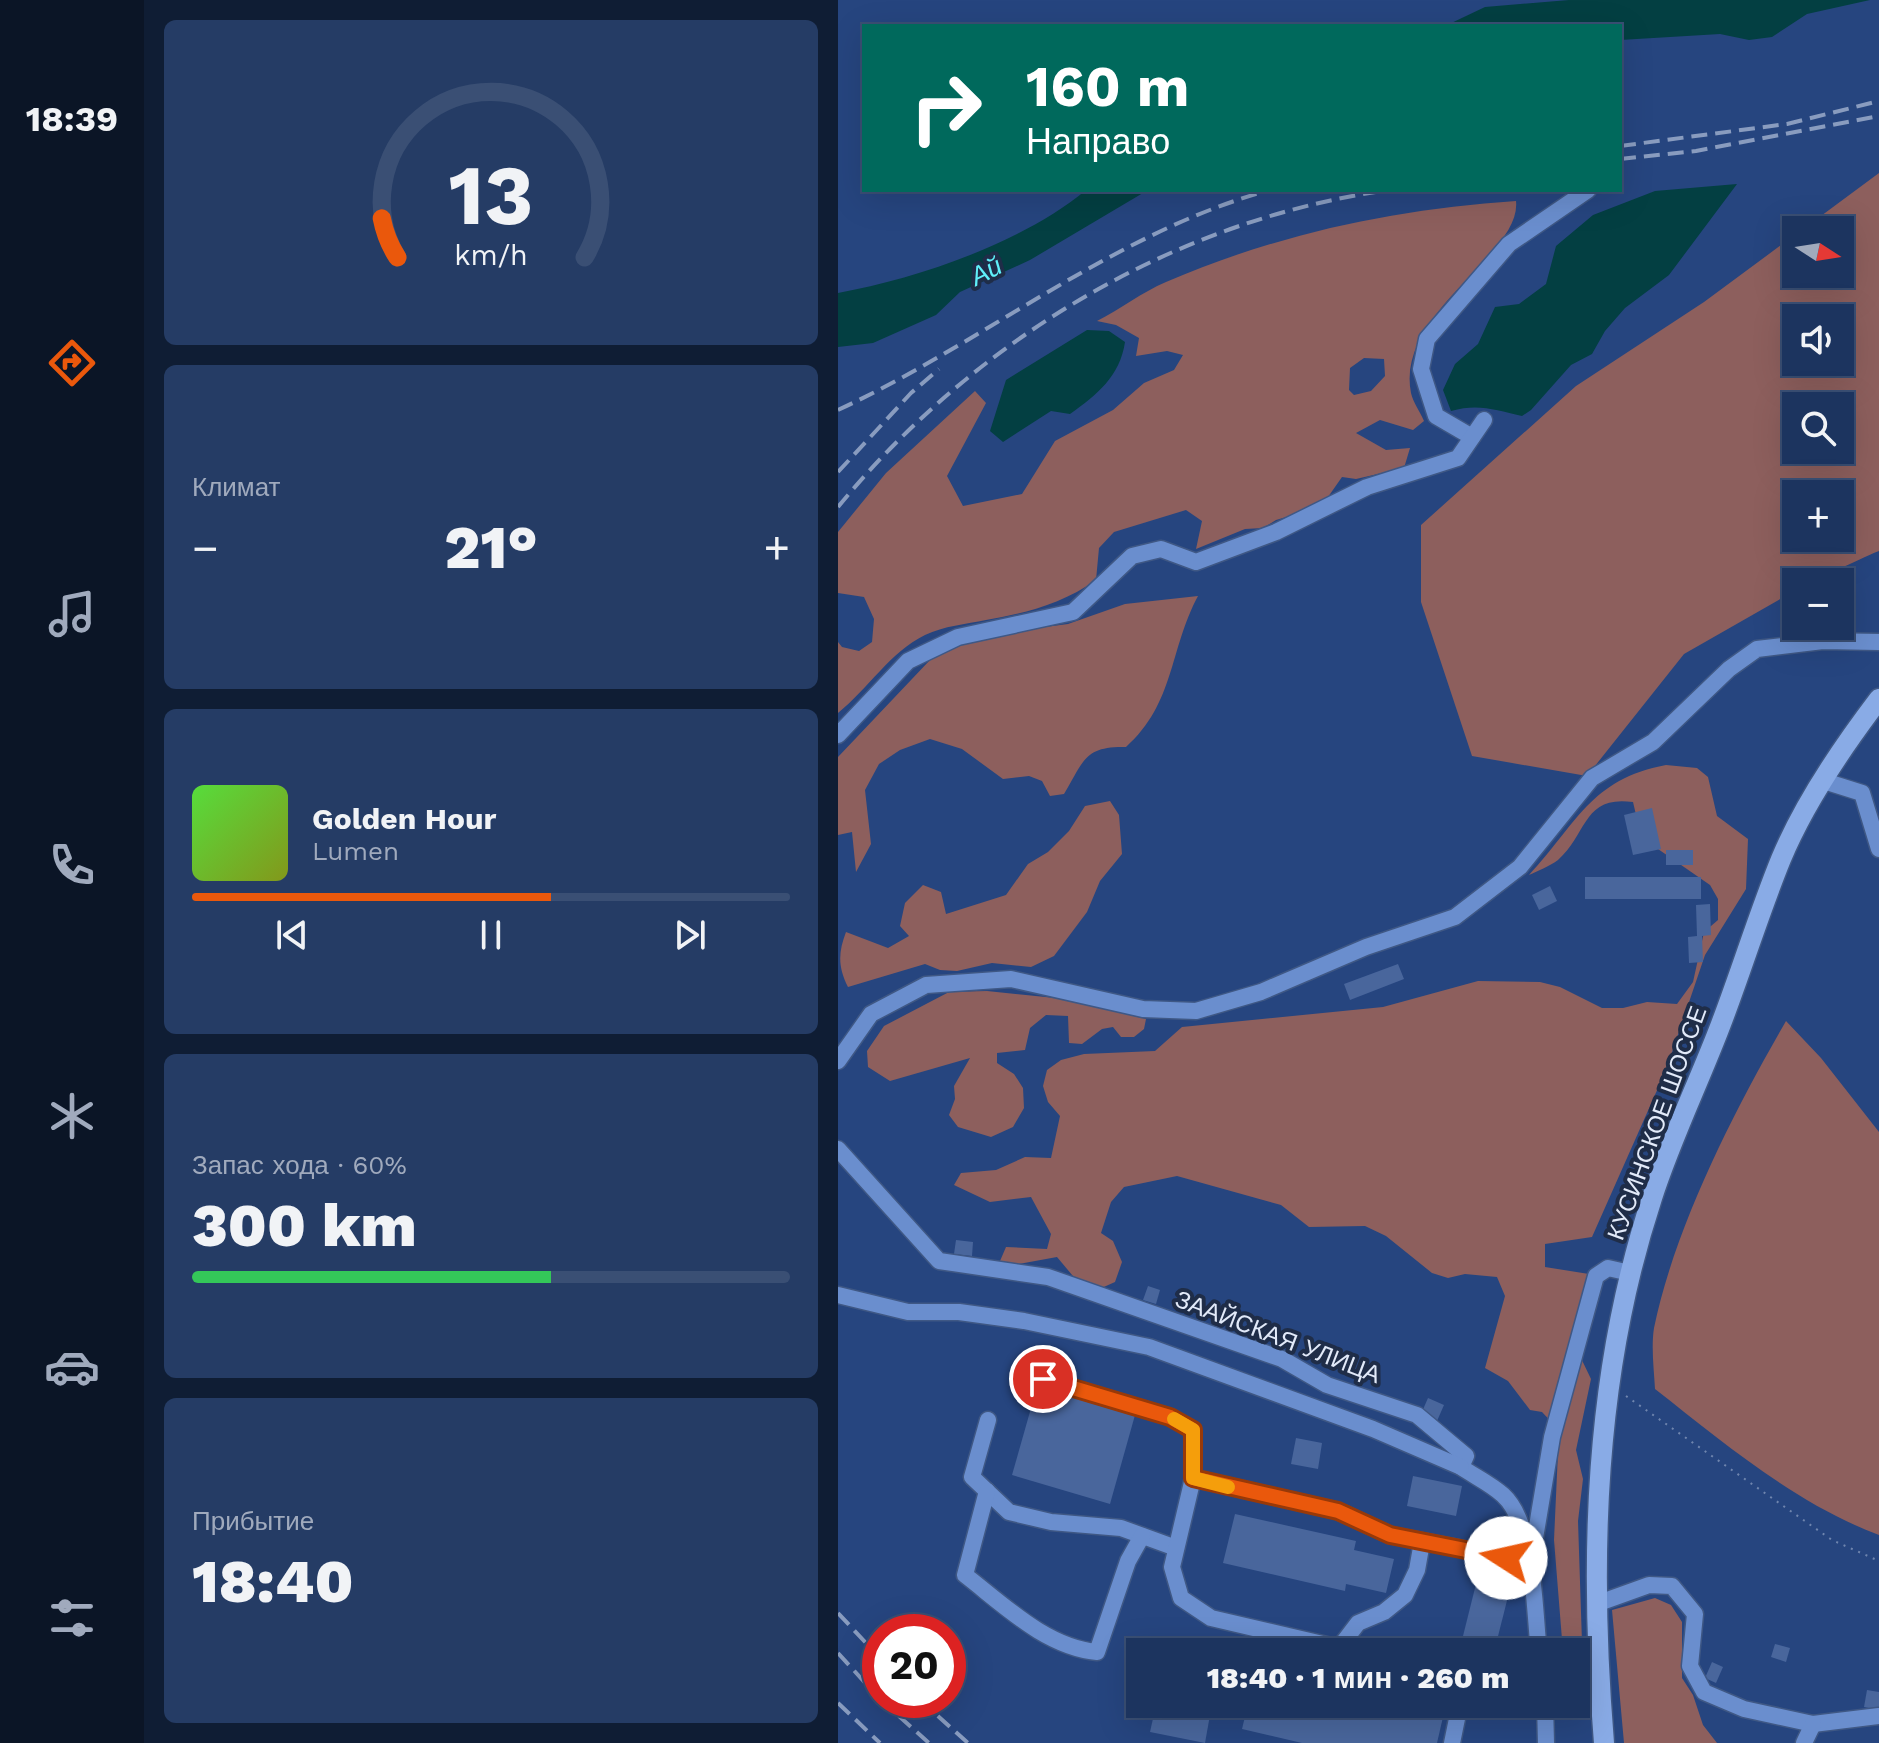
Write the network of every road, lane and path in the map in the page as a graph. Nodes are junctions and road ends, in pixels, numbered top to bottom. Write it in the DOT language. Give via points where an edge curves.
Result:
graph roads {
  1 [pos="1585,192"];
  2 [pos="1484,420"];
  3 [pos="1472,437"];
  4 [pos="1879,642"];
  5 [pos="1879,699"];
  6 [pos="838,735"];
  7 [pos="1824,781"];
  8 [pos="1879,849"];
  9 [pos="838,1061"];
  10 [pos="838,1149"];
  11 [pos="1630,1273"];
  12 [pos="838,1295"];
  13 [pos="1043,1379"];
  14 [pos="1606,1389"];
  15 [pos="988,1420"];
  16 [pos="1461,1467"];
  17 [pos="1193,1478"];
  18 [pos="987,1491"];
  19 [pos="1142,1536"];
  20 [pos="1422,1542"];
  21 [pos="1176,1548"];
  22 [pos="1879,1561"];
  23 [pos="1531,1562"];
  24 [pos="1599,1603"];
  25 [pos="1296,1638"];
  26 [pos="1347,1638"];
  27 [pos="1538,1638"];
  28 [pos="1879,1716"];
  29 [pos="1457,1718"];
  30 [pos="1545,1718"];
  31 [pos="1813,1724"];
  32 [pos="1452,1743"];
  33 [pos="1546,1743"];
  34 [pos="1604,1743"];
  35 [pos="1804,1743"];
  1 -- 3 [label="street" via="1509,244 1427,339 1421,369 1436,416"];
  2 -- 3 [label="street"];
  3 -- 6 [label="street" via="1458,458 1367,487 1276,532 1196,562 1161,549 1132,556 1073,612 958,637 908,661"];
  4 -- 9 [label="street" via="1823,641 1757,649 1653,742 1592,778 1520,867 1455,917 1366,947 1261,992 1196,1011 1143,1009 1011,979 926,985 871,1014"];
  5 -- 7 [label="main road, КУСИНСКОЕ ШОССЕ"];
  7 -- 8 [label="street" via="1862,793"];
  7 -- 11 [label="main road, КУСИНСКОЕ ШОССЕ" via="1782,856 1652,1197"];
  10 -- 16 [label="street, ЗААЙСКАЯ УЛИЦА" via="939,1261 1048,1277 1282,1359 1327,1385 1417,1415 1466,1456"];
  11 -- 14 [label="main road, КУСИНСКОЕ ШОССЕ"];
  11 -- 23 [label="street" via="1608,1268 1596,1276 1552,1437"];
  12 -- 16 [label="street" via="908,1312 1024,1321 1149,1347"];
  13 -- 17 [label="street" via="1170,1417 1193,1430"];
  14 -- 22 [label="path" via="1622,1393 1832,1540"];
  14 -- 24 [label="main road, КУСИНСКОЕ ШОССЕ" via="1599,1457"];
  15 -- 18 [label="street" via="972,1477"];
  16 -- 23 [label="street, ЗААЙСКАЯ УЛИЦА" via="1505,1496"];
  17 -- 20 [label="street" via="1338,1511 1390,1535"];
  17 -- 21 [label="street"];
  18 -- 19 [label="street" via="1009,1512 1121,1528"];
  18 -- 19 [label="street" via="965,1575 1070,1649 1097,1652 1128,1561"];
  19 -- 21 [label="street"];
  20 -- 23 [label="street"];
  20 -- 26 [label="street" via="1405,1595 1358,1623"];
  21 -- 25 [label="street" via="1172,1567 1181,1598 1211,1618"];
  23 -- 27 [label="street, ЗААЙСКАЯ УЛИЦА"];
  24 -- 31 [label="street" via="1649,1585 1672,1586 1695,1614 1690,1666 1704,1692 1744,1709"];
  24 -- 34 [label="main road, КУСИНСКОЕ ШОССЕ"];
  28 -- 31 [label="street"];
  29 -- 32 [label="street"];
  30 -- 33 [label="street"];
  31 -- 35 [label="street"];
}
